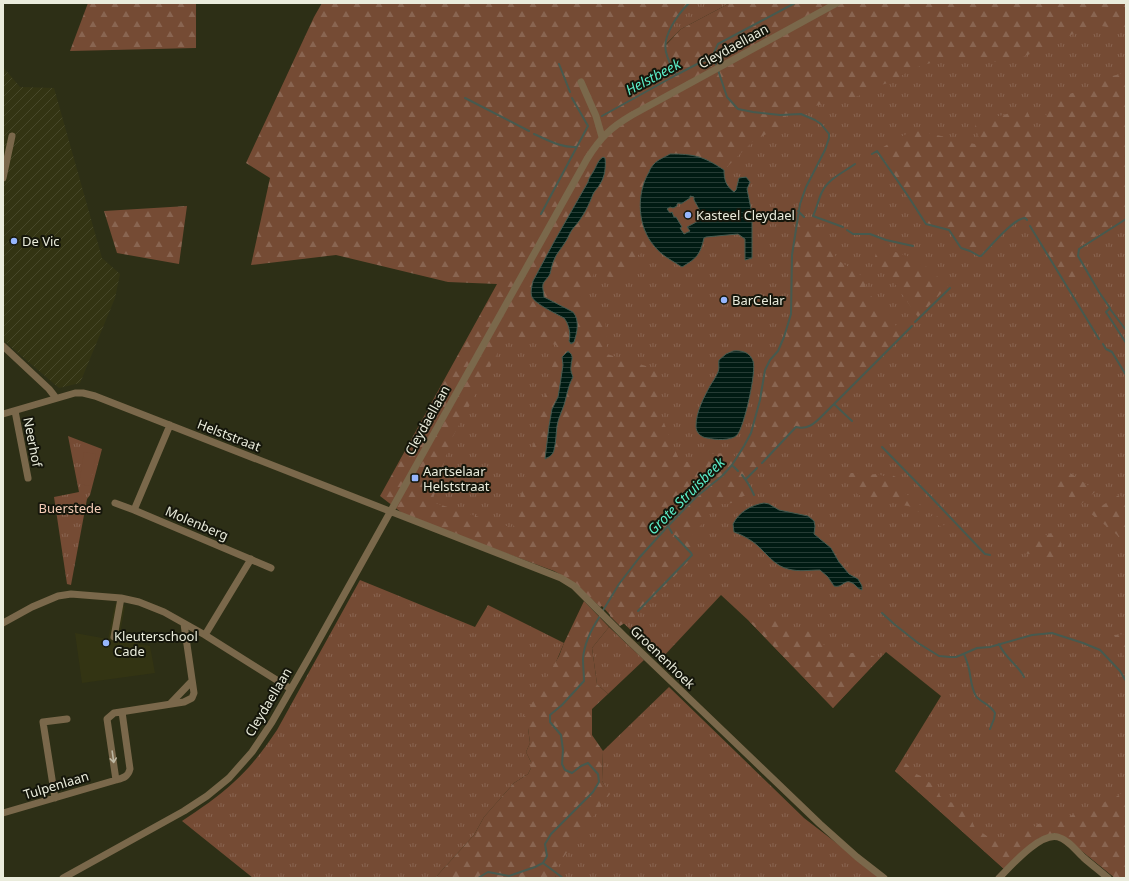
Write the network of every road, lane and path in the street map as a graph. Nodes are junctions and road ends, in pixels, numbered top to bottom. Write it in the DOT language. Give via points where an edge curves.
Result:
graph roads {
  1 [pos="837,3"];
  2 [pos="581,82"];
  3 [pos="12,136"];
  4 [pos="602,136"];
  5 [pos="3,178"];
  6 [pos="3,346"];
  7 [pos="56,398"];
  8 [pos="15,411"];
  9 [pos="3,414"];
  10 [pos="170,425"];
  11 [pos="28,478"];
  12 [pos="115,503"];
  13 [pos="134,510"];
  14 [pos="390,511"];
  15 [pos="251,559"];
  16 [pos="271,568"];
  17 [pos="121,598"];
  18 [pos="3,623"];
  19 [pos="184,624"];
  20 [pos="205,635"];
  21 [pos="114,637"];
  22 [pos="192,681"];
  23 [pos="291,689"];
  24 [pos="169,704"];
  25 [pos="122,712"];
  26 [pos="67,719"];
  27 [pos="116,780"];
  28 [pos="55,798"];
  29 [pos="3,813"];
  30 [pos="64,878"];
  31 [pos="884,878"];
  32 [pos="999,878"];
  33 [pos="1108,878"];
  1 -- 4 [label="street, Cleydaellaan" via="622,121"];
  2 -- 4 [label="street"];
  3 -- 5 [label="street"];
  4 -- 14 [label="street, Cleydaellaan" via="587,158"];
  6 -- 7 [label="street"];
  7 -- 8 [label="street, Helststraat"];
  7 -- 10 [label="street, Helststraat" via="83,393"];
  8 -- 9 [label="street, Helststraat"];
  8 -- 11 [label="street, Neerhof"];
  10 -- 13 [label="street"];
  10 -- 14 [label="street, Helststraat"];
  12 -- 13 [label="street, Molenberg"];
  13 -- 15 [label="street, Molenberg"];
  14 -- 23 [label="street, Cleydaellaan"];
  14 -- 31 [label="street, Groenenhoek" via="561,578 574,586 820,824"];
  15 -- 16 [label="street, Molenberg"];
  15 -- 20 [label="street"];
  17 -- 18 [label="street" via="71,594 58,596"];
  17 -- 19 [label="street" via="164,612"];
  17 -- 21 [label="street"];
  19 -- 20 [label="street"];
  19 -- 22 [label="street"];
  20 -- 23 [label="street"];
  22 -- 24 [label="street"];
  22 -- 24 [label="street" via="192,698"];
  23 -- 30 [label="street, Cleydaellaan" via="252,752 212,792 184,811"];
  24 -- 25 [label="street"];
  25 -- 27 [label="street" via="130,770 126,777"];
  25 -- 27 [label="street, one-way" via="114,713 108,719"];
  26 -- 28 [label="street" via="43,722"];
  27 -- 28 [label="street, Tulpenlaan"];
  28 -- 29 [label="street, Tulpenlaan"];
  32 -- 33 [label="street" via="1041,840 1053,836 1067,842"];
}
